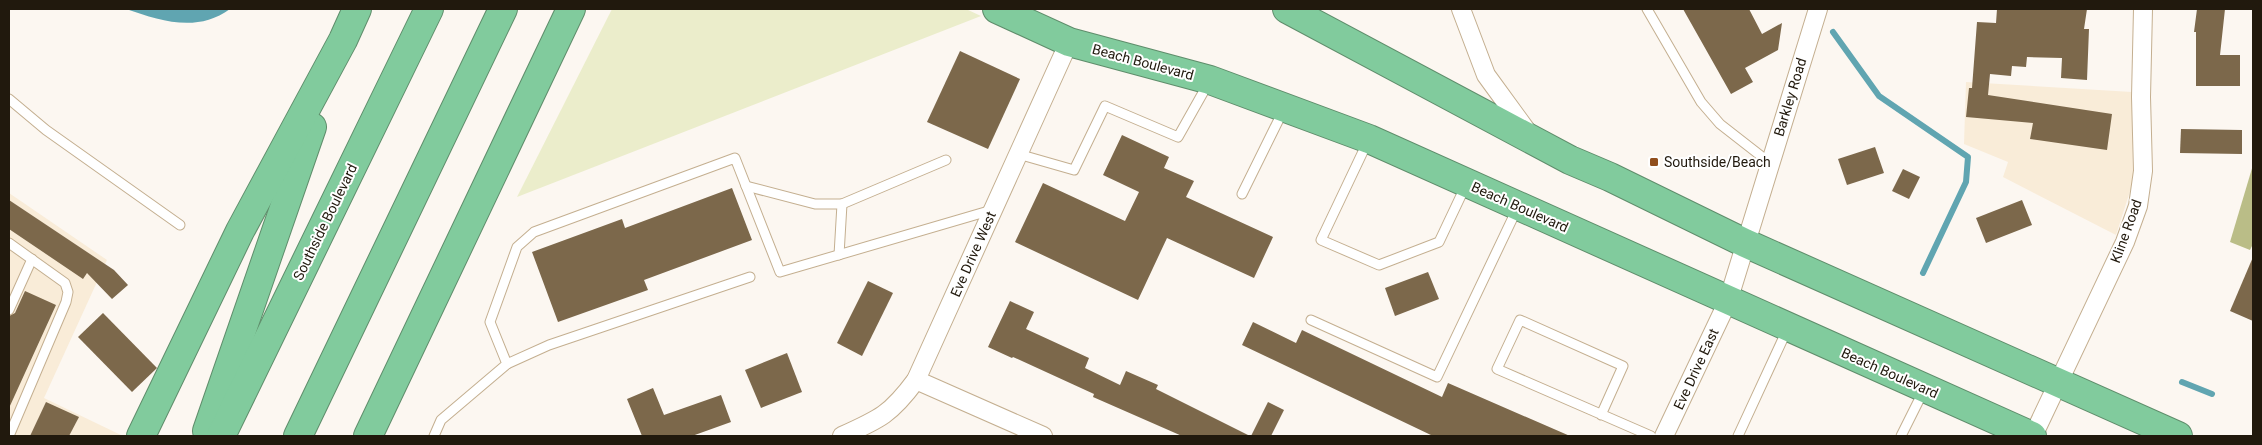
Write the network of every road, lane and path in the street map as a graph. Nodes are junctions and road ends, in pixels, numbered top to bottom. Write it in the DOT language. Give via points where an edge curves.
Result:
graph roads {
  1 [pos="357,9"];
  2 [pos="429,9"];
  3 [pos="503,9"];
  4 [pos="571,9"];
  5 [pos="997,9"];
  6 [pos="1287,9"];
  7 [pos="1461,9"];
  8 [pos="1647,9"];
  9 [pos="1818,9"];
  10 [pos="2143,9"];
  11 [pos="343,40"];
  12 [pos="1069,42"];
  13 [pos="1210,80"];
  14 [pos="9,98"];
  15 [pos="1285,107"];
  16 [pos="1369,139"];
  17 [pos="1536,143"];
  18 [pos="1018,154"];
  19 [pos="946,160"];
  20 [pos="1770,163"];
  21 [pos="1467,183"];
  22 [pos="746,186"];
  23 [pos="1242,194"];
  24 [pos="842,204"];
  25 [pos="1518,206"];
  26 [pos="993,210"];
  27 [pos="180,225"];
  28 [pos="9,243"];
  29 [pos="1745,243"];
  30 [pos="838,255"];
  31 [pos="32,259"];
  32 [pos="750,278"];
  33 [pos="1728,301"];
  34 [pos="9,310"];
  35 [pos="1311,320"];
  36 [pos="1788,328"];
  37 [pos="507,364"];
  38 [pos="916,380"];
  39 [pos="2058,382"];
  40 [pos="1925,389"];
  41 [pos="1601,415"];
  42 [pos="9,436"];
  43 [pos="141,436"];
  44 [pos="205,436"];
  45 [pos="222,436"];
  46 [pos="298,436"];
  47 [pos="368,436"];
  48 [pos="434,436"];
  49 [pos="842,436"];
  50 [pos="1043,436"];
  51 [pos="1651,436"];
  52 [pos="1664,436"];
  53 [pos="1738,436"];
  54 [pos="1901,436"];
  55 [pos="2033,436"];
  56 [pos="2178,436"];
  1 -- 11 [label="highway"];
  2 -- 45 [label="highway, Southside Boulevard"];
  3 -- 46 [label="highway"];
  4 -- 47 [label="highway"];
  5 -- 12 [label="highway, Beach Boulevard"];
  6 -- 17 [label="highway"];
  7 -- 17 [label="street" via="1486,74"];
  8 -- 20 [label="lane" via="1701,102 1720,124"];
  9 -- 20 [label="street, Barkley Road"];
  10 -- 39 [label="street, Kline Road" via="2143,171 2138,206 2125,242"];
  11 -- 43 [label="highway" via="240,231"];
  11 -- 44 [label="highway"];
  12 -- 13 [label="highway, Beach Boulevard"];
  12 -- 18 [label="street, Eve Drive West"];
  13 -- 15 [label="highway, Beach Boulevard"];
  13 -- 18 [label="lane" via="1178,137 1105,106 1074,170"];
  14 -- 27 [label="lane" via="53,136"];
  15 -- 16 [label="highway, Beach Boulevard"];
  15 -- 23 [label="lane"];
  16 -- 21 [label="highway, Beach Boulevard"];
  16 -- 21 [label="lane" via="1321,240 1379,265 1439,242"];
  17 -- 29 [label="highway"];
  18 -- 26 [label="street, Eve Drive West"];
  19 -- 24 [label="lane"];
  20 -- 29 [label="street, Barkley Road"];
  21 -- 25 [label="highway, Beach Boulevard"];
  22 -- 24 [label="lane" via="815,204"];
  22 -- 30 [label="lane" via="780,272"];
  22 -- 37 [label="lane" via="734,158 534,232 517,247 490,322"];
  24 -- 30 [label="lane"];
  25 -- 33 [label="highway, Beach Boulevard"];
  25 -- 35 [label="lane" via="1437,377"];
  26 -- 30 [label="lane"];
  26 -- 38 [label="street, Eve Drive West"];
  28 -- 31 [label="lane"];
  29 -- 33 [label="street, Barkley Road"];
  29 -- 39 [label="highway"];
  31 -- 34 [label="lane"];
  31 -- 42 [label="lane" via="65,283 68,292"];
  32 -- 37 [label="lane" via="549,345"];
  33 -- 36 [label="highway, Beach Boulevard"];
  33 -- 52 [label="street, Eve Drive East"];
  36 -- 40 [label="highway, Beach Boulevard"];
  36 -- 53 [label="lane"];
  37 -- 48 [label="lane" via="440,420"];
  38 -- 49 [label="street, Eve Drive West" via="880,419"];
  38 -- 50 [label="street"];
  39 -- 55 [label="street, Kline Road"];
  39 -- 56 [label="highway"];
  40 -- 54 [label="lane"];
  40 -- 55 [label="highway, Beach Boulevard"];
  41 -- 41 [label="lane" via="1497,369 1520,320 1623,366"];
  41 -- 51 [label="lane"];
}
